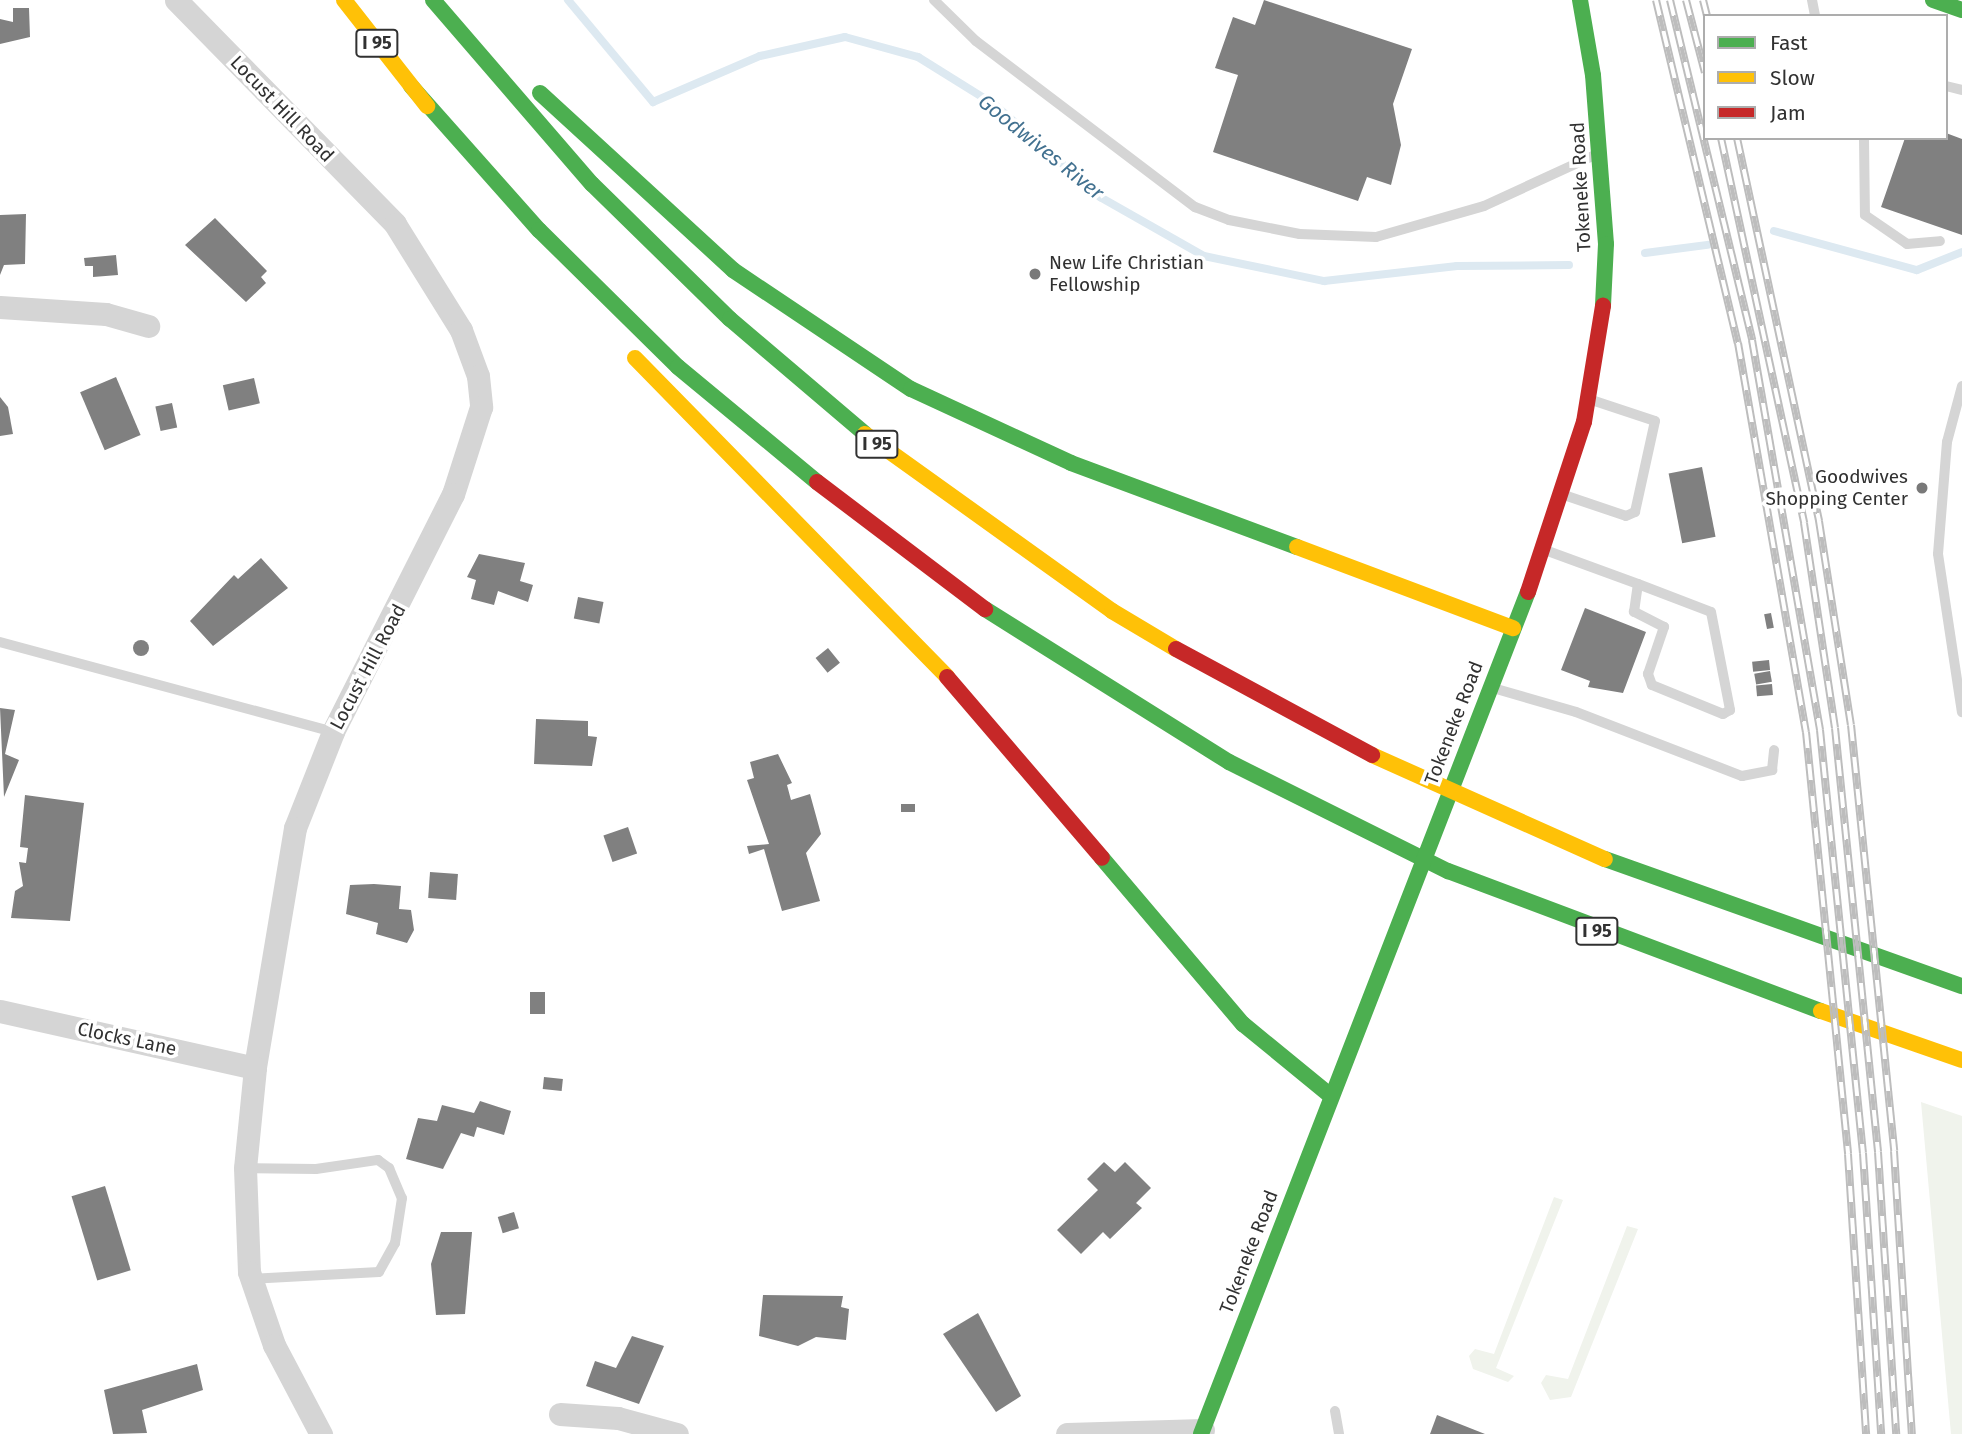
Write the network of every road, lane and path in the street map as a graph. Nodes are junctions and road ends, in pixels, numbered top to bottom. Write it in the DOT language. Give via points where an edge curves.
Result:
graph roads {
  1 [pos="176,0"];
  2 [pos="344,0"];
  3 [pos="433,0"];
  4 [pos="443,0"];
  5 [pos="934,0"];
  6 [pos="1580,0"];
  7 [pos="1933,0"];
  8 [pos="1962,10"];
  9 [pos="411,86"];
  10 [pos="1864,140"];
  11 [pos="1601,152"];
  12 [pos="1940,242"];
  13 [pos="0,307"];
  14 [pos="592,308"];
  15 [pos="148,326"];
  16 [pos="626,348"];
  17 [pos="1962,386"];
  18 [pos="1590,399"];
  19 [pos="1562,495"];
  20 [pos="1543,549"];
  21 [pos="1638,584"];
  22 [pos="1513,628"];
  23 [pos="0,642"];
  24 [pos="1490,688"];
  25 [pos="1962,712"];
  26 [pos="334,732"];
  27 [pos="1774,750"];
  28 [pos="1962,986"];
  29 [pos="0,1011"];
  30 [pos="1962,1060"];
  31 [pos="255,1068"];
  32 [pos="1331,1096"];
  33 [pos="245,1168"];
  34 [pos="251,1279"];
  35 [pos="1335,1411"];
  36 [pos="560,1414"];
  37 [pos="1202,1432"];
  38 [pos="321,1434"];
  39 [pos="677,1434"];
  40 [pos="1067,1434"];
  41 [pos="1339,1434"];
  1 -- 26 [label="street, Locust Hill Road" via="395,224 461,330 478,376 481,407 453,494"];
  2 -- 9 [label="main road, I 95"];
  3 -- 28 [label="main road, I 95" via="527,114 661,254 877,444 1124,618 1279,710 1475,806 1741,909"];
  4 -- 22 [label="main road" via="701,243 872,367 1040,450"];
  5 -- 11 [label="lane" via="976,41 1195,207 1228,220 1300,234 1376,237 1484,205"];
  6 -- 11 [label="main road, Tokeneke Road"];
  7 -- 8 [label="main road"];
  9 -- 14 [label="main road"];
  9 -- 30 [label="main road, I 95" via="607,299 825,492 1093,682 1384,842 1448,871 1747,985"];
  10 -- 12 [label="lane" via="1865,215 1908,244"];
  11 -- 18 [label="main road, Tokeneke Road" via="1606,288"];
  13 -- 15 [label="street" via="106,314"];
  16 -- 32 [label="main road" via="926,652 1243,1024"];
  17 -- 25 [label="lane" via="1947,442 1938,554"];
  18 -- 19 [label="main road, Tokeneke Road"];
  18 -- 19 [label="lane" via="1655,421 1634,512 1626,516"];
  19 -- 20 [label="main road, Tokeneke Road"];
  20 -- 21 [label="lane"];
  20 -- 22 [label="main road, Tokeneke Road"];
  21 -- 21 [label="lane" via="1716,617 1730,710 1723,714 1652,685 1648,674 1664,627 1634,612"];
  22 -- 24 [label="main road, Tokeneke Road"];
  23 -- 26 [label="lane"];
  24 -- 27 [label="lane" via="1576,712 1742,776 1772,770"];
  24 -- 32 [label="main road, Tokeneke Road"];
  26 -- 31 [label="street, Locust Hill Road" via="292,838"];
  29 -- 31 [label="street, Clocks Lane"];
  31 -- 33 [label="street, Locust Hill Road"];
  32 -- 37 [label="main road, Tokeneke Road"];
  33 -- 34 [label="street, Locust Hill Road"];
  33 -- 34 [label="lane" via="316,1170 377,1160 389,1168 402,1198 395,1243 379,1272"];
  34 -- 38 [label="street, Locust Hill Road" via="274,1345"];
  35 -- 41 [label="lane"];
  36 -- 39 [label="street" via="618,1418"];
  37 -- 40 [label="street"];
}
